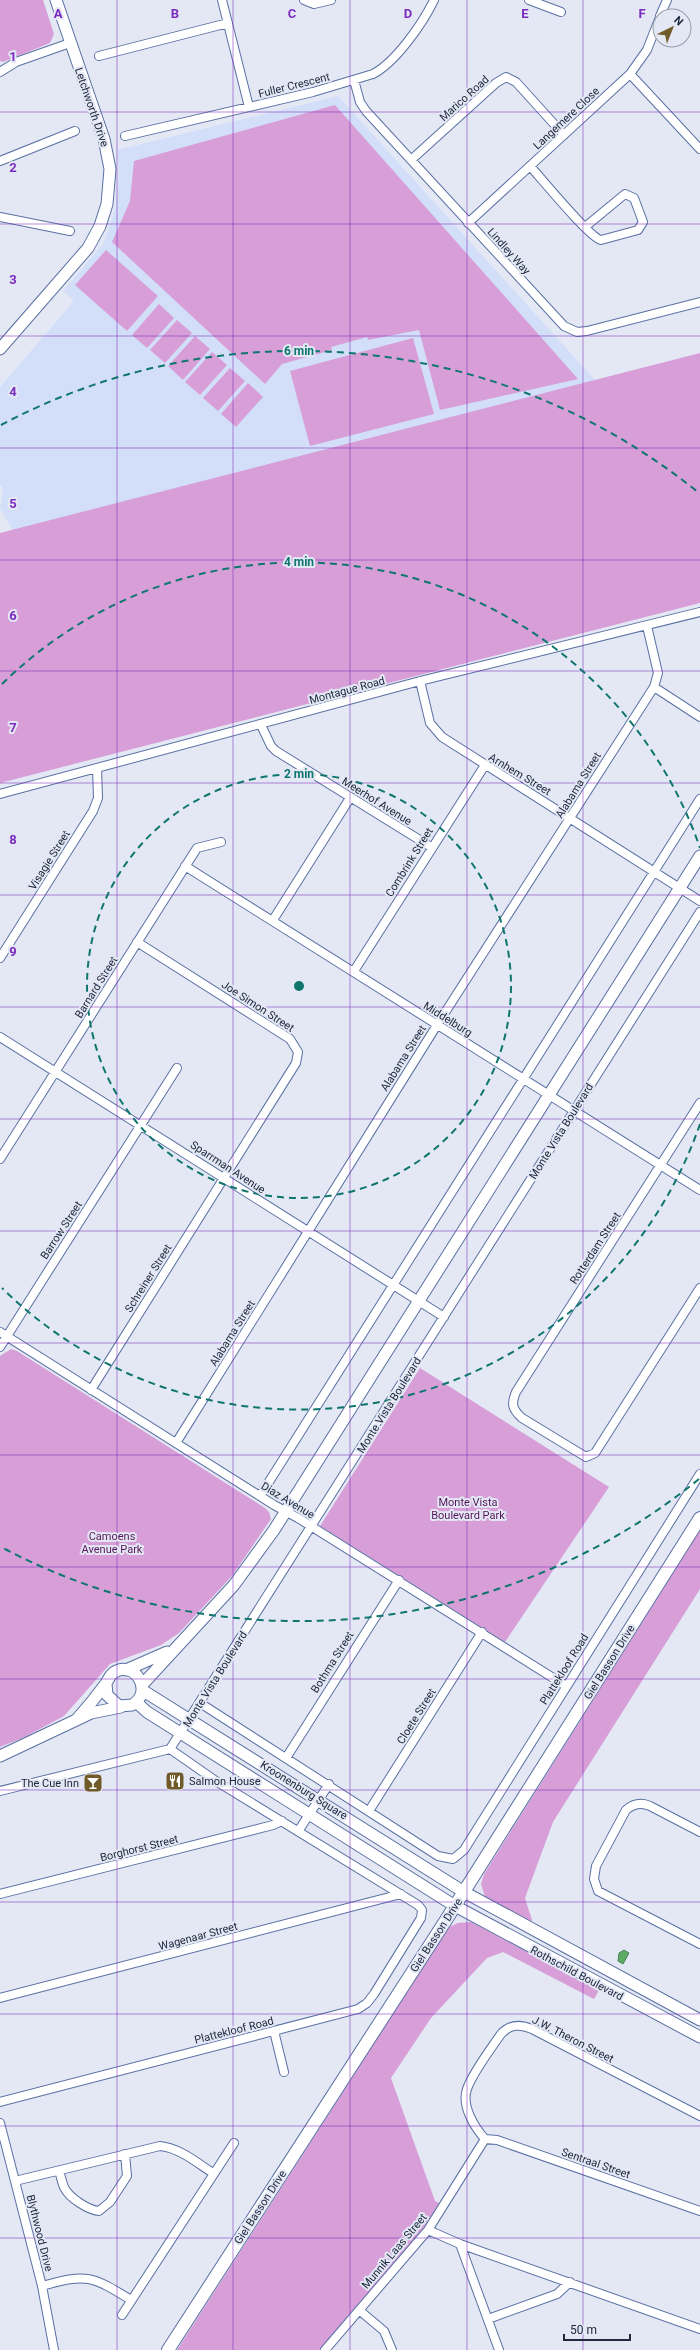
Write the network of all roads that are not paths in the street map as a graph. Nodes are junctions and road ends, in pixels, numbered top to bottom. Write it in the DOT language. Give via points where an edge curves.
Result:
graph roads {
  1 [pos="56,0"];
  2 [pos="222,0"];
  3 [pos="304,0"];
  4 [pos="331,0"];
  5 [pos="434,0"];
  6 [pos="529,0"];
  7 [pos="561,12"];
  8 [pos="228,24"];
  9 [pos="652,37"];
  10 [pos="70,42"];
  11 [pos="99,56"];
  12 [pos="0,72"];
  13 [pos="630,74"];
  14 [pos="354,80"];
  15 [pos="249,107"];
  16 [pos="75,131"];
  17 [pos="564,135"];
  18 [pos="125,136"];
  19 [pos="698,143"];
  20 [pos="411,160"];
  21 [pos="0,161"];
  22 [pos="530,166"];
  23 [pos="0,217"];
  24 [pos="468,223"];
  25 [pos="585,228"];
  26 [pos="70,231"];
  27 [pos="700,302"];
  28 [pos="0,349"];
  29 [pos="700,612"];
  30 [pos="647,626"];
  31 [pos="420,682"];
  32 [pos="654,687"];
  33 [pos="700,717"];
  34 [pos="261,725"];
  35 [pos="485,765"];
  36 [pos="97,768"];
  37 [pos="0,794"];
  38 [pos="350,798"];
  39 [pos="700,799"];
  40 [pos="570,817"];
  41 [pos="221,842"];
  42 [pos="431,848"];
  43 [pos="700,856"];
  44 [pos="185,866"];
  45 [pos="655,871"];
  46 [pos="680,888"];
  47 [pos="700,901"];
  48 [pos="700,912"];
  49 [pos="273,920"];
  50 [pos="137,942"];
  51 [pos="0,958"];
  52 [pos="354,971"];
  53 [pos="437,1025"];
  54 [pos="0,1036"];
  55 [pos="177,1068"];
  56 [pos="56,1072"];
  57 [pos="524,1079"];
  58 [pos="548,1094"];
  59 [pos="700,1103"];
  60 [pos="574,1111"];
  61 [pos="141,1125"];
  62 [pos="0,1159"];
  63 [pos="661,1165"];
  64 [pos="225,1179"];
  65 [pos="700,1190"];
  66 [pos="308,1232"];
  67 [pos="393,1286"];
  68 [pos="700,1288"];
  69 [pos="419,1302"];
  70 [pos="444,1317"];
  71 [pos="3,1334"];
  72 [pos="0,1347"];
  73 [pos="91,1390"];
  74 [pos="176,1443"];
  75 [pos="700,1474"];
  76 [pos="260,1496"];
  77 [pos="286,1512"];
  78 [pos="700,1518"];
  79 [pos="312,1526"];
  80 [pos="399,1580"];
  81 [pos="482,1632"];
  82 [pos="181,1642"];
  83 [pos="126,1670"];
  84 [pos="106,1684"];
  85 [pos="566,1686"];
  86 [pos="142,1688"];
  87 [pos="136,1702"];
  88 [pos="200,1703"];
  89 [pos="122,1707"];
  90 [pos="77,1719"];
  91 [pos="190,1719"];
  92 [pos="181,1733"];
  93 [pos="170,1749"];
  94 [pos="0,1756"];
  95 [pos="286,1758"];
  96 [pos="328,1784"];
  97 [pos="0,1791"];
  98 [pos="319,1800"];
  99 [pos="368,1811"];
  100 [pos="309,1815"];
  101 [pos="282,1821"];
  102 [pos="299,1830"];
  103 [pos="700,1832"];
  104 [pos="438,1856"];
  105 [pos="464,1892"];
  106 [pos="0,1894"];
  107 [pos="401,1894"];
  108 [pos="455,1906"];
  109 [pos="700,1944"];
  110 [pos="0,1998"];
  111 [pos="700,2020"];
  112 [pos="274,2031"];
  113 [pos="700,2038"];
  114 [pos="284,2072"];
  115 [pos="0,2102"];
  116 [pos="700,2116"];
  117 [pos="0,2122"];
  118 [pos="485,2139"];
  119 [pos="234,2143"];
  120 [pos="125,2154"];
  121 [pos="59,2171"];
  122 [pos="213,2173"];
  123 [pos="15,2181"];
  124 [pos="700,2211"];
  125 [pos="428,2230"];
  126 [pos="460,2244"];
  127 [pos="570,2282"];
  128 [pos="42,2286"];
  129 [pos="131,2300"];
  130 [pos="359,2310"];
  131 [pos="122,2316"];
  132 [pos="488,2319"];
  133 [pos="700,2329"];
  134 [pos="54,2350"];
  135 [pos="168,2350"];
  136 [pos="325,2350"];
  137 [pos="392,2350"];
  138 [pos="499,2350"];
  1 -- 10 [label="street, Letchworth Drive"];
  2 -- 8 [label="street"];
  3 -- 4 [label="street" via="314,4"];
  5 -- 14 [label="street, Fuller Crescent" via="429,12 389,63 373,74"];
  6 -- 7 [label="street"];
  8 -- 11 [label="street"];
  8 -- 15 [label="street"];
  9 -- 13 [label="street, Langemere Close" via="647,50"];
  10 -- 12 [label="street" via="16,62"];
  10 -- 28 [label="street, Letchworth Drive" via="106,147 110,176 107,204 100,226 88,248"];
  13 -- 17 [label="street, Langemere Close"];
  13 -- 19 [label="street"];
  14 -- 15 [label="street, Fuller Crescent"];
  14 -- 20 [label="street, Lindley Way" via="360,102"];
  15 -- 18 [label="street, Fuller Crescent"];
  16 -- 21 [label="street"];
  17 -- 20 [label="street, Marico Road" via="516,82 506,77 496,83"];
  17 -- 22 [label="street, Langemere Close"];
  20 -- 24 [label="street, Lindley Way"];
  22 -- 24 [label="street, Langemere Close"];
  22 -- 25 [label="street"];
  23 -- 26 [label="street"];
  24 -- 27 [label="street, Lindley Way" via="560,324 571,330 587,331"];
  25 -- 25 [label="street" via="601,240 638,230 643,222 634,198 625,194"];
  29 -- 30 [label="street, Montague Road"];
  30 -- 31 [label="street, Montague Road"];
  30 -- 32 [label="street" via="658,673"];
  31 -- 34 [label="street, Montague Road"];
  31 -- 35 [label="street, Arnhem Street" via="430,723 435,732"];
  32 -- 33 [label="street"];
  32 -- 40 [label="street, Alabama Street"];
  34 -- 36 [label="street, Montague Road"];
  34 -- 38 [label="street, Meerhof Avenue" via="276,751"];
  35 -- 40 [label="street, Arnhem Street"];
  35 -- 42 [label="street, Combrink Street"];
  36 -- 37 [label="street, Montague Road"];
  36 -- 51 [label="street, Visagie Street" via="98,798 93,811"];
  38 -- 42 [label="street, Meerhof Avenue"];
  38 -- 49 [label="street"];
  39 -- 45 [label="street"];
  40 -- 45 [label="street, Arnhem Street"];
  40 -- 53 [label="street, Alabama Street"];
  41 -- 44 [label="street, Barnard Street" via="197,848"];
  42 -- 52 [label="street, Combrink Street"];
  43 -- 46 [label="street"];
  44 -- 49 [label="street, Middelburg"];
  44 -- 50 [label="street, Barnard Street"];
  45 -- 46 [label="street, Arnhem Street"];
  45 -- 57 [label="street"];
  46 -- 47 [label="street, Arnhem Street"];
  46 -- 58 [label="street"];
  48 -- 60 [label="street, Monte Vista Boulevard"];
  49 -- 52 [label="street, Middelburg"];
  50 -- 56 [label="street, Barnard Street"];
  50 -- 64 [label="street, Joe Simon Street" via="290,1039 298,1052 296,1063"];
  52 -- 53 [label="street, Middelburg"];
  53 -- 57 [label="street, Middelburg"];
  53 -- 66 [label="street, Alabama Street"];
  54 -- 56 [label="street, Sparrman Avenue"];
  55 -- 61 [label="street, Barrow Street"];
  56 -- 61 [label="street, Sparrman Avenue"];
  56 -- 62 [label="street, Barnard Street"];
  57 -- 58 [label="street, Middelburg"];
  57 -- 67 [label="street"];
  58 -- 60 [label="street, Middelburg"];
  58 -- 69 [label="street"];
  59 -- 63 [label="street, Rotterdam Street"];
  60 -- 63 [label="street, Middelburg"];
  60 -- 70 [label="street, Monte Vista Boulevard"];
  61 -- 64 [label="street, Sparrman Avenue"];
  61 -- 71 [label="street, Barrow Street"];
  63 -- 65 [label="street, Middelburg"];
  63 -- 68 [label="street, Rotterdam Street" via="516,1392 512,1406 522,1418 586,1457 595,1454"];
  64 -- 66 [label="street, Sparrman Avenue"];
  64 -- 73 [label="street, Schreiner Street"];
  66 -- 67 [label="street, Sparrman Avenue"];
  66 -- 74 [label="street, Alabama Street"];
  67 -- 69 [label="street, Sparrman Avenue"];
  67 -- 76 [label="street"];
  69 -- 70 [label="street, Sparrman Avenue"];
  69 -- 77 [label="street"];
  70 -- 79 [label="street, Monte Vista Boulevard"];
  71 -- 72 [label="street, Barrow Street"];
  71 -- 73 [label="street, Diaz Avenue"];
  73 -- 74 [label="street, Diaz Avenue"];
  74 -- 76 [label="street, Diaz Avenue"];
  75 -- 85 [label="street, Plattekloof Road"];
  76 -- 77 [label="street, Diaz Avenue"];
  77 -- 79 [label="street, Diaz Avenue"];
  77 -- 82 [label="street" via="234,1585"];
  78 -- 105 [label="main road, Giel Basson Drive"];
  79 -- 80 [label="street, Diaz Avenue"];
  79 -- 88 [label="street, Monte Vista Boulevard"];
  80 -- 81 [label="street, Diaz Avenue"];
  80 -- 95 [label="street, Bothma Street"];
  81 -- 85 [label="street, Diaz Avenue"];
  81 -- 99 [label="street, Cloete Street"];
  82 -- 83 [label="street" via="156,1658"];
  82 -- 86 [label="street"];
  83 -- 84 [label="street" via="113,1673"];
  83 -- 86 [label="street" via="136,1675"];
  84 -- 89 [label="street" via="109,1699"];
  84 -- 90 [label="street"];
  85 -- 104 [label="street, Plattekloof Road" via="464,1850 453,1859"];
  86 -- 87 [label="street"];
  86 -- 91 [label="street, Kroonenburg Square"];
  87 -- 89 [label="street"];
  87 -- 92 [label="street, Kroonenburg Square"];
  88 -- 91 [label="street, Monte Vista Boulevard"];
  88 -- 95 [label="street, Kroonenburg Square"];
  89 -- 90 [label="street" via="103,1709"];
  90 -- 94 [label="street"];
  91 -- 92 [label="street, Monte Vista Boulevard"];
  91 -- 98 [label="street, Kroonenburg Square"];
  92 -- 93 [label="street, Monte Vista Boulevard"];
  92 -- 100 [label="street, Kroonenburg Square"];
  93 -- 97 [label="street"];
  93 -- 101 [label="street" via="216,1781"];
  95 -- 96 [label="street, Kroonenburg Square"];
  96 -- 98 [label="street"];
  96 -- 99 [label="street, Kroonenburg Square"];
  98 -- 100 [label="street"];
  98 -- 105 [label="street, Kroonenburg Square"];
  99 -- 104 [label="street, Kroonenburg Square"];
  100 -- 102 [label="street"];
  100 -- 108 [label="street, Kroonenburg Square"];
  101 -- 102 [label="street"];
  101 -- 106 [label="street, Borghorst Street"];
  102 -- 107 [label="street"];
  103 -- 109 [label="street" via="650,1806 635,1804 626,1810 596,1866 594,1879 598,1891"];
  105 -- 108 [label="main road, Giel Basson Drive"];
  105 -- 111 [label="street, Rothschild Boulevard"];
  107 -- 110 [label="street, Wagenaar Street"];
  107 -- 112 [label="street, Plattekloof Road" via="422,1910 421,1918 374,1994 363,2006 358,2010"];
  108 -- 113 [label="street, Rothschild Boulevard"];
  108 -- 135 [label="main road, Giel Basson Drive"];
  112 -- 114 [label="street"];
  112 -- 115 [label="street, Plattekloof Road"];
  116 -- 118 [label="street, J.W. Theron Street" via="532,2029 517,2025 507,2028 500,2034 467,2089 466,2102 471,2117 476,2129"];
  117 -- 123 [label="street, Blythwood Drive"];
  118 -- 124 [label="street, Sentraal Street" via="497,2140"];
  118 -- 125 [label="street, Munnik Laas Street"];
  119 -- 122 [label="street"];
  120 -- 121 [label="street"];
  120 -- 121 [label="street" via="127,2176 110,2202 99,2211 70,2196"];
  120 -- 122 [label="street" via="153,2147 169,2147"];
  121 -- 123 [label="street"];
  122 -- 129 [label="street"];
  123 -- 128 [label="street, Blythwood Drive"];
  125 -- 126 [label="street"];
  125 -- 130 [label="street, Munnik Laas Street"];
  126 -- 127 [label="street"];
  126 -- 132 [label="street"];
  127 -- 132 [label="street" via="557,2294"];
  127 -- 133 [label="street"];
  128 -- 129 [label="street" via="68,2278 94,2278"];
  128 -- 134 [label="street, Blythwood Drive"];
  129 -- 131 [label="street"];
  130 -- 136 [label="street, Munnik Laas Street"];
  130 -- 137 [label="street" via="384,2331"];
  132 -- 138 [label="street"];
}
